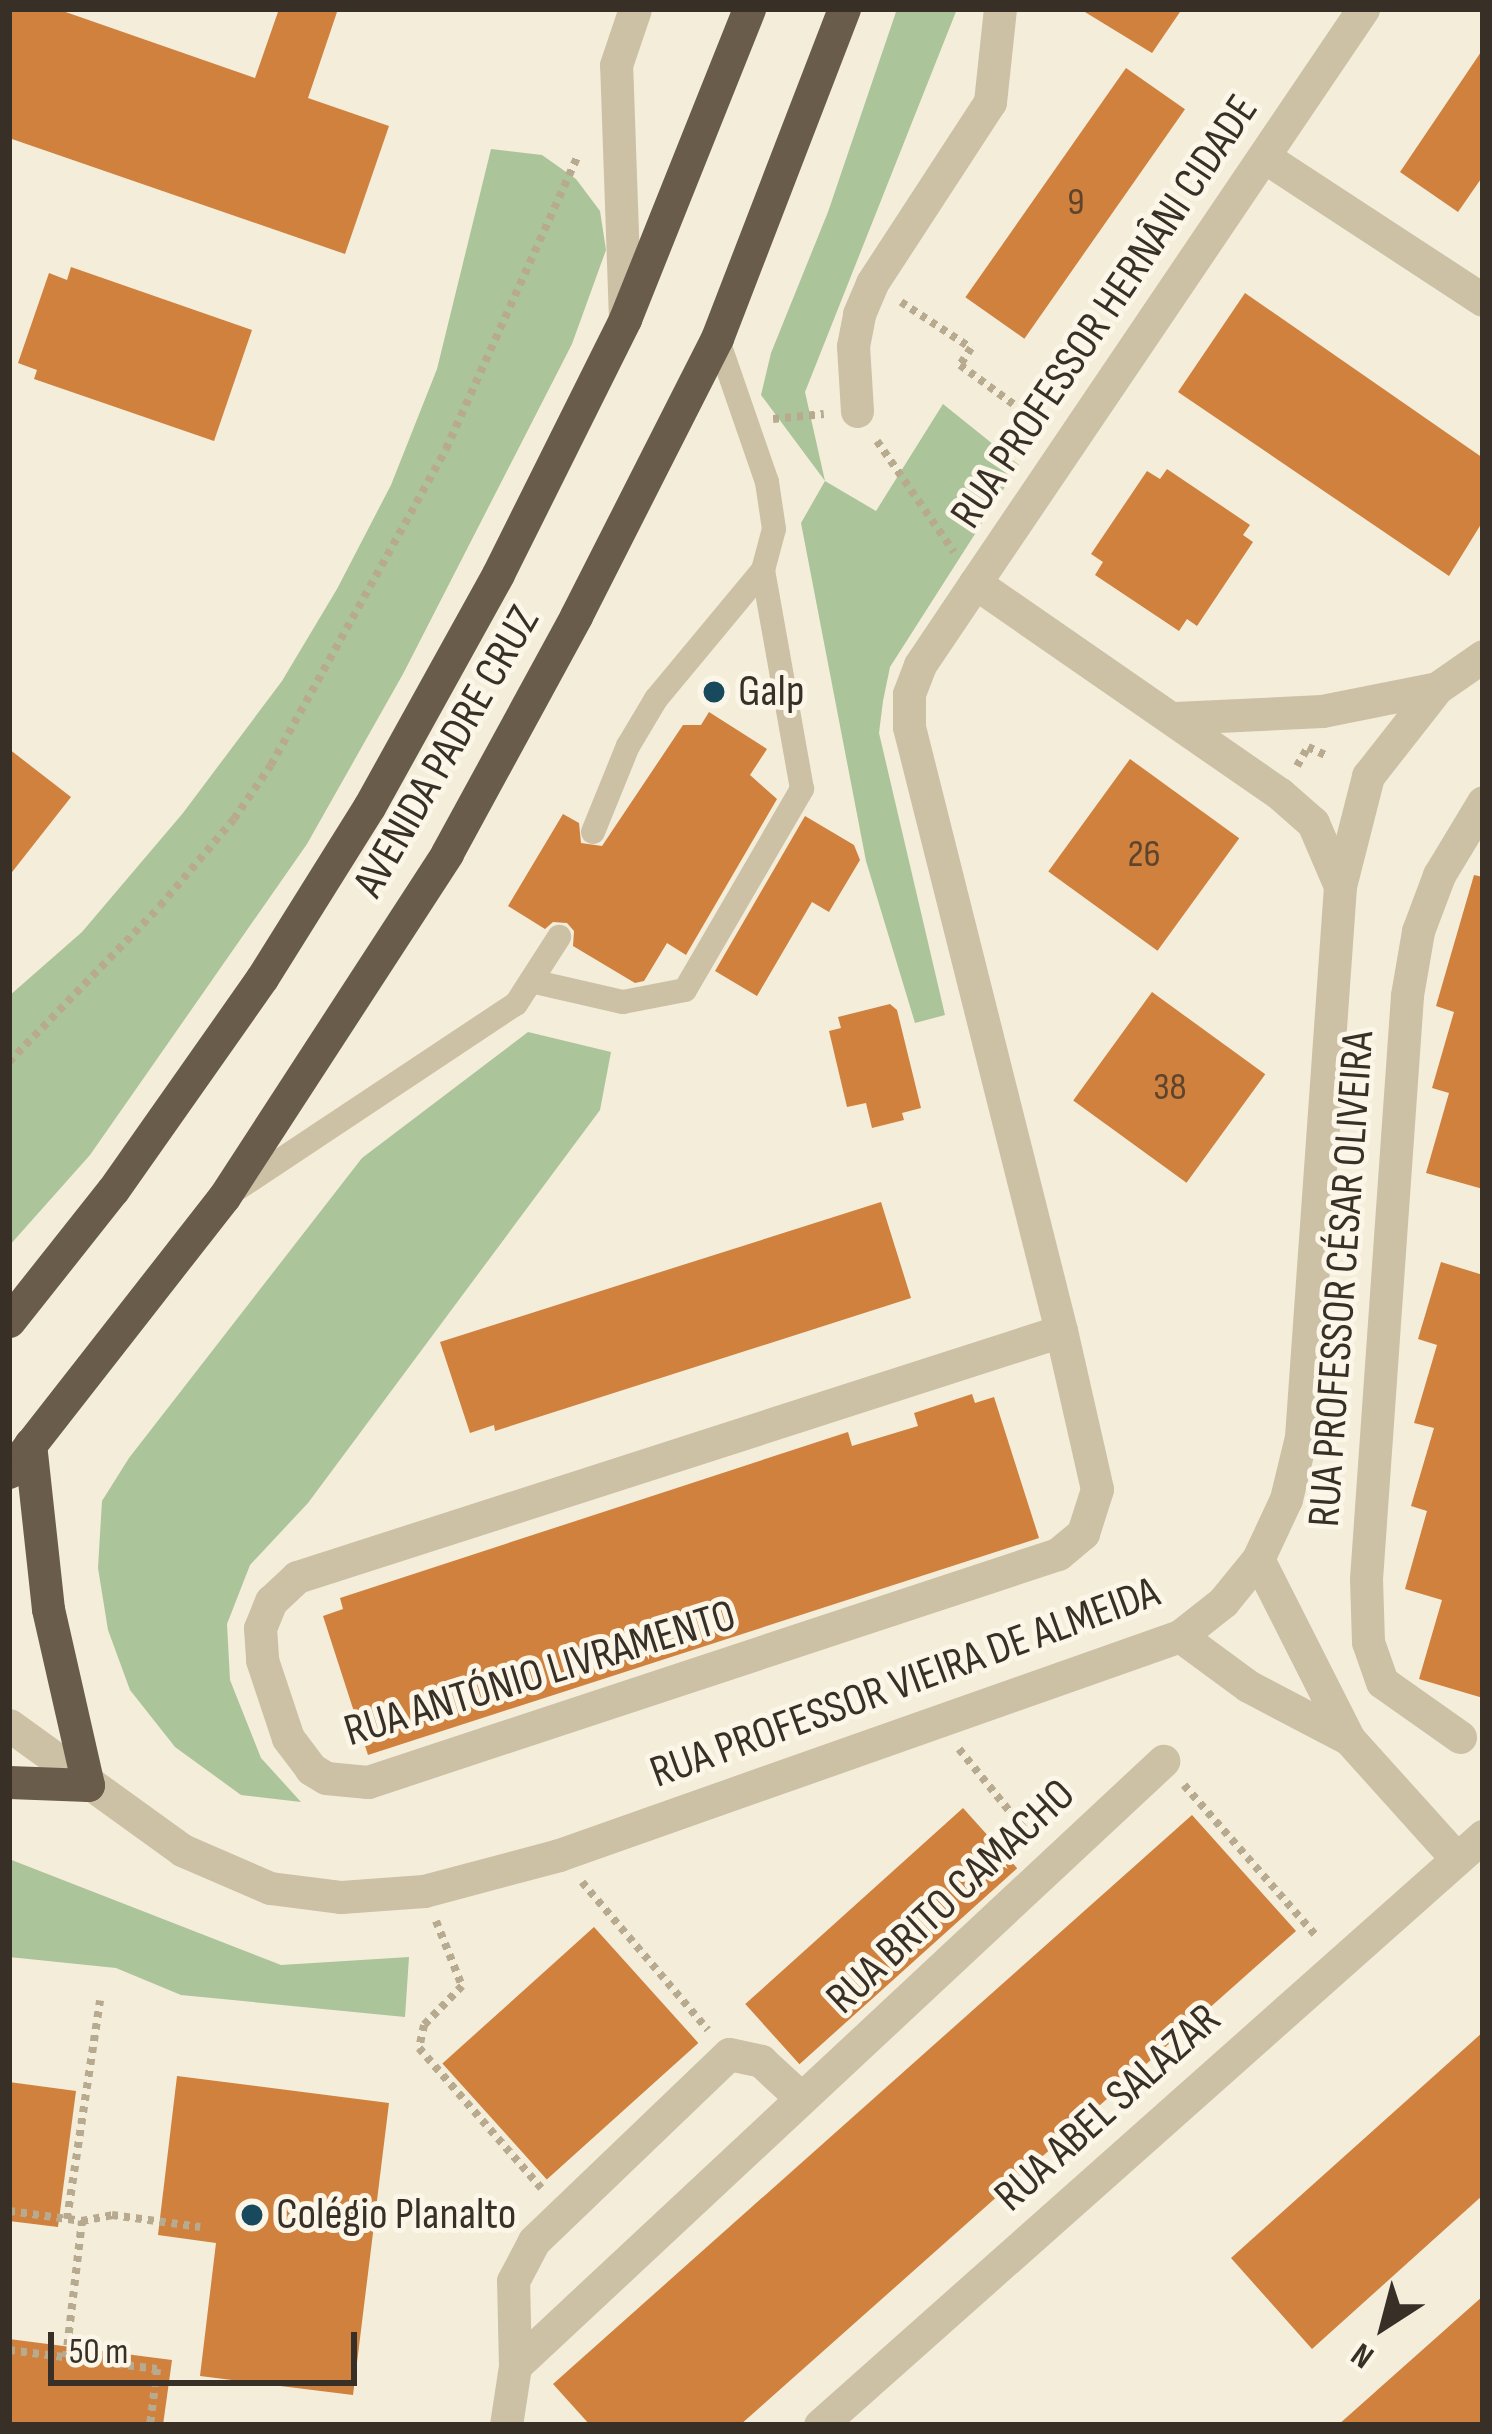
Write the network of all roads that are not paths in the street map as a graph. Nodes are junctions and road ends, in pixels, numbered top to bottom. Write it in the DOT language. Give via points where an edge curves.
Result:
graph roads {
  1 [pos="634,9"];
  2 [pos="749,9"];
  3 [pos="844,9"];
  4 [pos="1000,9"];
  5 [pos="1363,9"];
  6 [pos="1266,158"];
  7 [pos="1483,300"];
  8 [pos="625,320"];
  9 [pos="717,338"];
  10 [pos="857,411"];
  11 [pos="763,570"];
  12 [pos="975,583"];
  13 [pos="1483,656"];
  14 [pos="1437,688"];
  15 [pos="1175,718"];
  16 [pos="1483,802"];
  17 [pos="593,832"];
  18 [pos="1340,886"];
  19 [pos="559,938"];
  20 [pos="531,981"];
  21 [pos="224,1197"];
  22 [pos="9,1321"];
  23 [pos="1061,1331"];
  24 [pos="30,1444"];
  25 [pos="9,1472"];
  26 [pos="1258,1559"];
  27 [pos="1180,1636"];
  28 [pos="9,1725"];
  29 [pos="1460,1737"];
  30 [pos="1348,1739"];
  31 [pos="1163,1761"];
  32 [pos="9,1782"];
  33 [pos="88,1785"];
  34 [pos="1483,1836"];
  35 [pos="1456,1858"];
  36 [pos="801,2098"];
  37 [pos="515,2366"];
  38 [pos="506,2425"];
  39 [pos="820,2425"];
  1 -- 8 [label="street, AVENIDA PADRE CRUZ" via="616,64"];
  2 -- 8 [label="highway, AVENIDA PADRE CRUZ"];
  3 -- 9 [label="highway, AVENIDA PADRE CRUZ"];
  4 -- 10 [label="street" via="990,102 859,314"];
  5 -- 6 [label="street, RUA PROFESSOR HERNÂNI CIDADE"];
  6 -- 7 [label="street"];
  6 -- 12 [label="street, RUA PROFESSOR HERNÂNI CIDADE"];
  8 -- 22 [label="highway, AVENIDA PADRE CRUZ" via="369,807 262,978"];
  9 -- 11 [label="lane" via="767,482 774,529"];
  9 -- 21 [label="highway, AVENIDA PADRE CRUZ" via="447,854"];
  11 -- 17 [label="lane" via="656,699"];
  11 -- 20 [label="lane" via="802,790 685,990 623,1002"];
  12 -- 15 [label="street, RUA PROFESSOR HERNÂNI CIDADE"];
  12 -- 23 [label="street, RUA ANTÓNIO LIVRAMENTO" via="920,665 909,727"];
  13 -- 14 [label="street, RUA PROFESSOR VIEIRA DE ALMEIDA"];
  14 -- 15 [label="street" via="1322,711"];
  14 -- 18 [label="street, RUA PROFESSOR VIEIRA DE ALMEIDA" via="1368,776"];
  15 -- 18 [label="street, RUA PROFESSOR HERNÂNI CIDADE" via="1313,824"];
  16 -- 29 [label="street, RUA PROFESSOR CÉSAR OLIVEIRA" via="1438,875 1407,995 1366,1579 1368,1642 1382,1682"];
  18 -- 26 [label="street, RUA PROFESSOR VIEIRA DE ALMEIDA" via="1301,1437 1286,1499"];
  19 -- 20 [label="lane"];
  20 -- 21 [label="lane" via="516,1004"];
  21 -- 24 [label="highway, AVENIDA PADRE CRUZ"];
  23 -- 23 [label="street, RUA ANTÓNIO LIVRAMENTO" via="297,1577 271,1601 260,1628 288,1738 326,1778 368,1782 1058,1554 1083,1533 1097,1489"];
  24 -- 25 [label="highway, AVENIDA PADRE CRUZ"];
  24 -- 33 [label="highway" via="48,1609"];
  26 -- 27 [label="street, RUA PROFESSOR VIEIRA DE ALMEIDA" via="1223,1602"];
  26 -- 30 [label="street"];
  27 -- 30 [label="street" via="1248,1686"];
  27 -- 33 [label="street, RUA PROFESSOR VIEIRA DE ALMEIDA" via="559,1855 424,1891 341,1897 270,1888 182,1850"];
  28 -- 33 [label="street, RUA PROFESSOR VIEIRA DE ALMEIDA"];
  30 -- 35 [label="street"];
  31 -- 36 [label="street, RUA BRITO CAMACHO"];
  32 -- 33 [label="highway"];
  34 -- 35 [label="street, RUA ABEL SALAZAR"];
  35 -- 39 [label="street, RUA ABEL SALAZAR"];
  36 -- 37 [label="street, RUA BRITO CAMACHO"];
  36 -- 37 [label="street" via="761,2061 728,2054 534,2241 513,2281"];
  37 -- 38 [label="street"];
}
